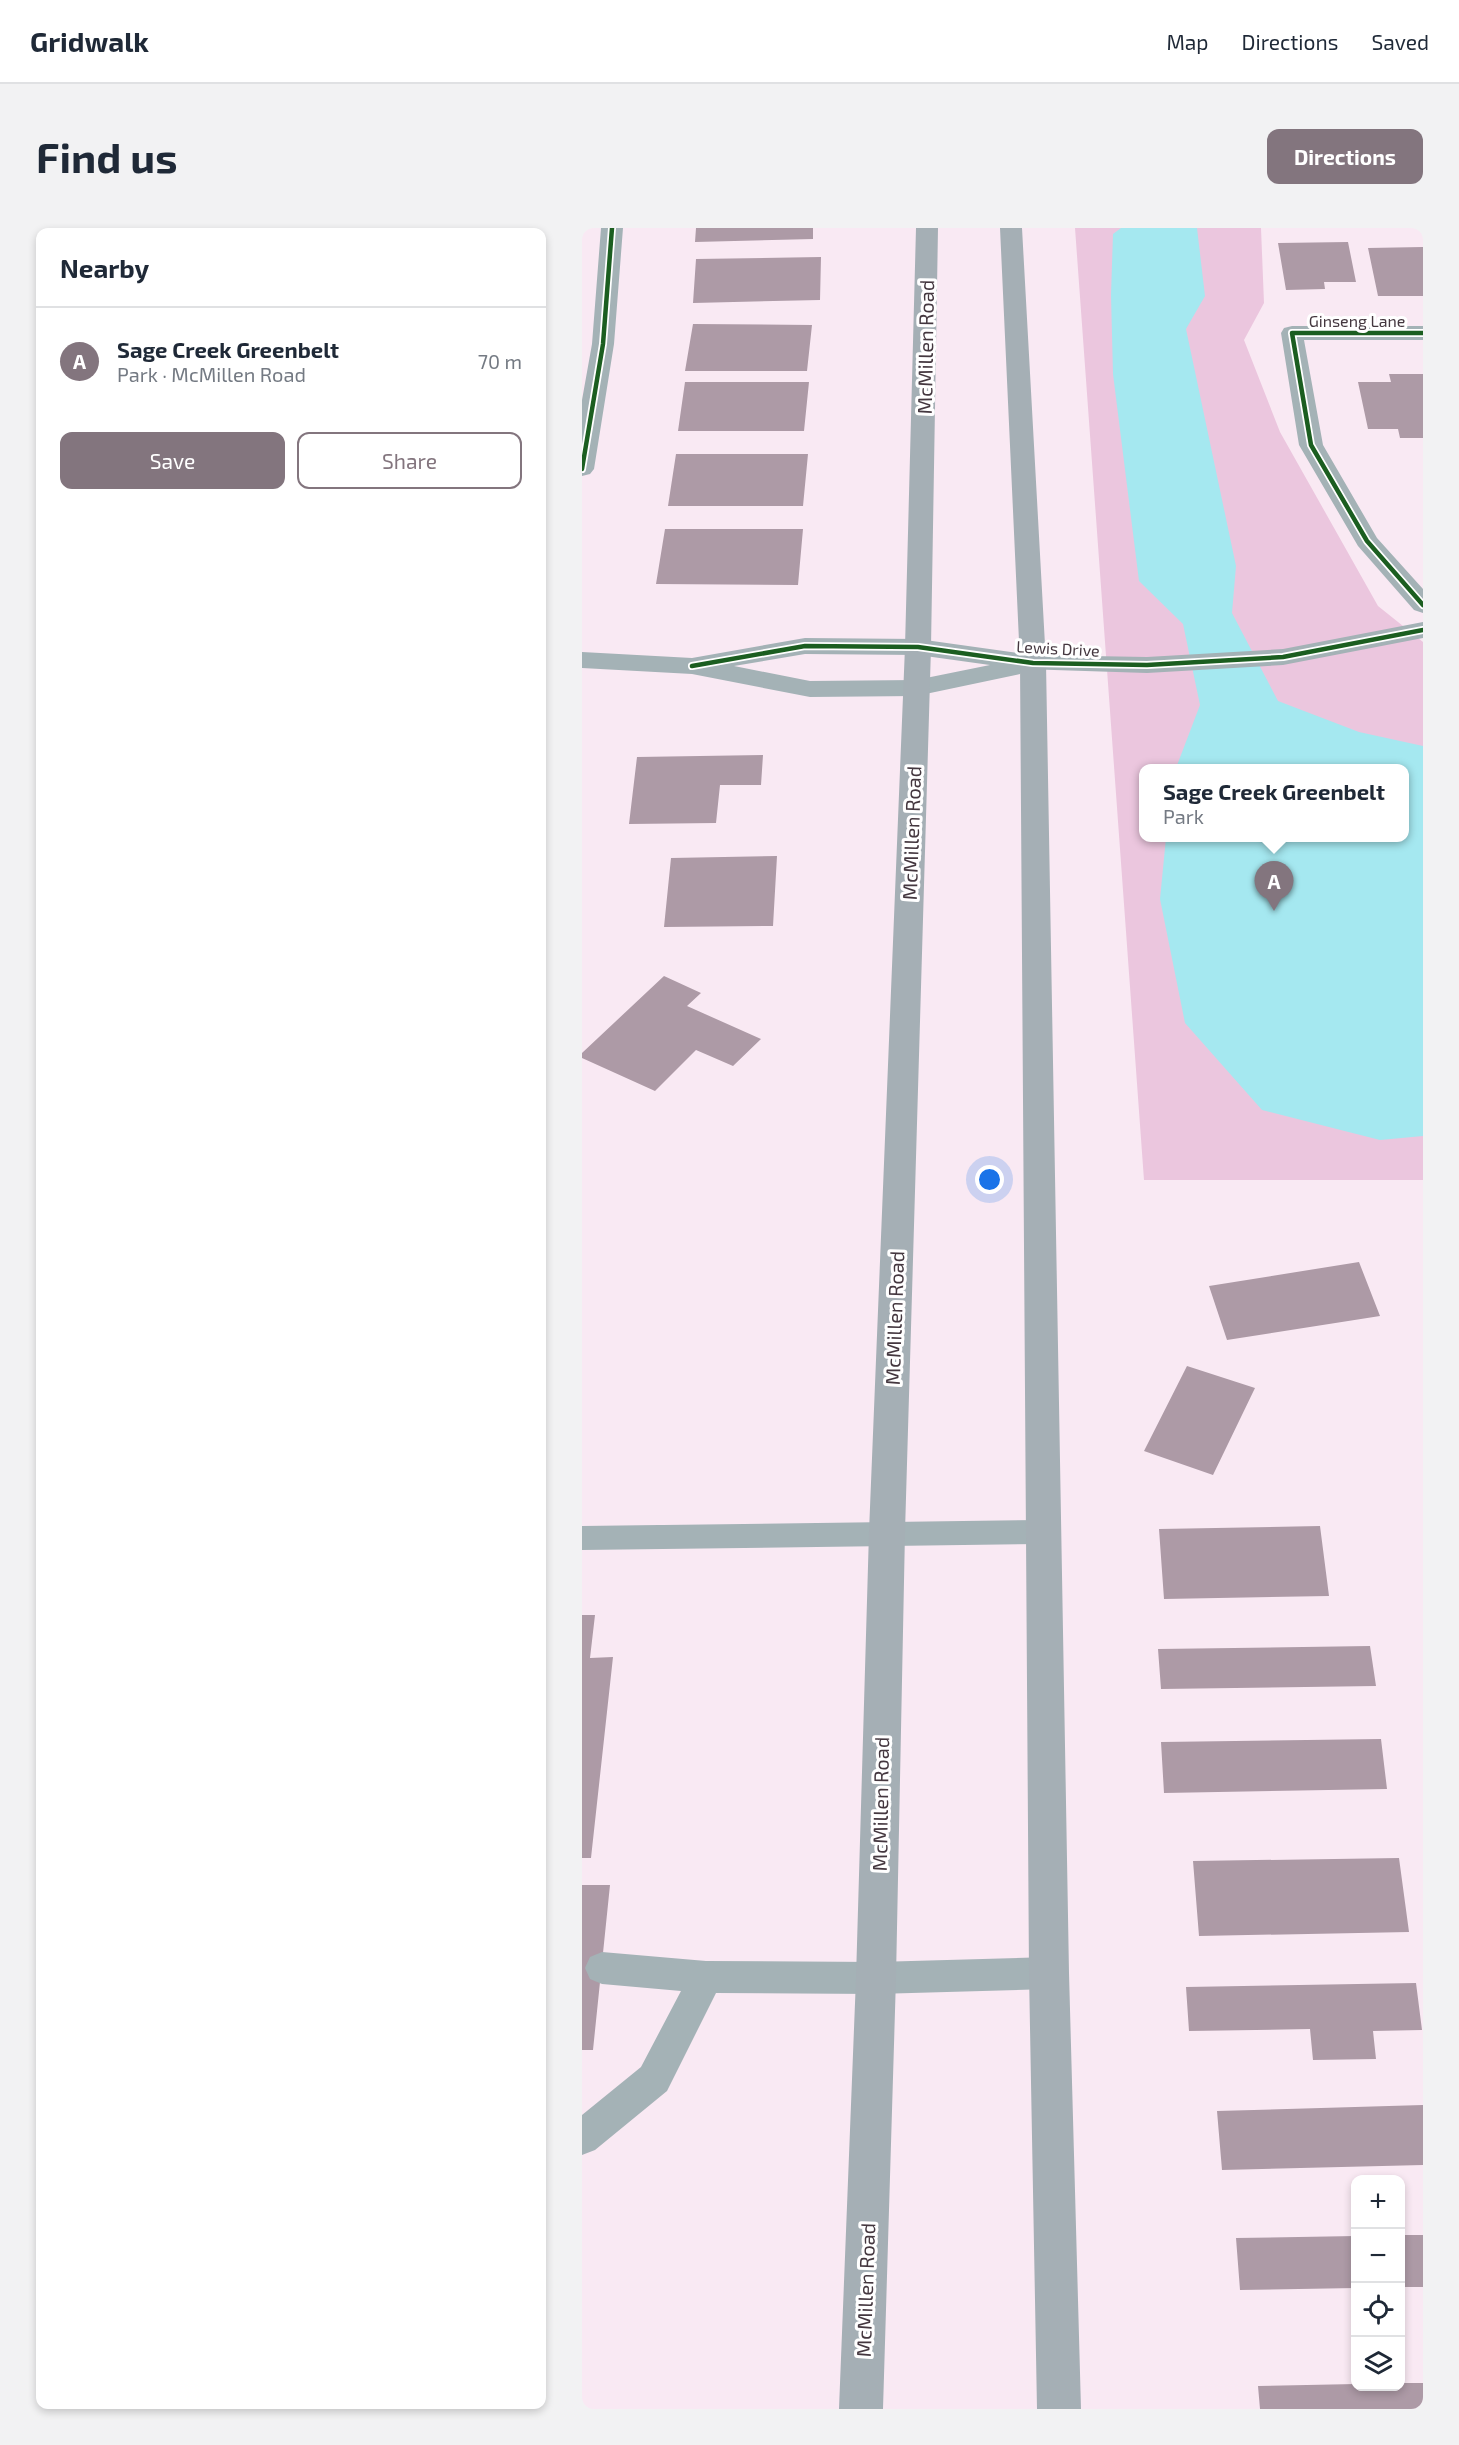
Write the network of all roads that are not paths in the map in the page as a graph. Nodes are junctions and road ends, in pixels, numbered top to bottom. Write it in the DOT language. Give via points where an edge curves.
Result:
graph roads {
  1 [pos="612,228"];
  2 [pos="927,228"];
  3 [pos="1011,228"];
  4 [pos="1423,333"];
  5 [pos="582,469"];
  6 [pos="1423,605"];
  7 [pos="1423,630"];
  8 [pos="918,647"];
  9 [pos="582,660"];
  10 [pos="1033,663"];
  11 [pos="692,666"];
  12 [pos="915,688"];
  13 [pos="887,1532"];
  14 [pos="1043,1532"];
  15 [pos="582,1538"];
  16 [pos="602,1968"];
  17 [pos="1049,1973"];
  18 [pos="706,1977"];
  19 [pos="876,1977"];
  20 [pos="582,2138"];
  21 [pos="861,2409"];
  22 [pos="1059,2409"];
  1 -- 5 [label="street" via="603,344"];
  2 -- 8 [label="main road, McMillen Road"];
  3 -- 10 [label="main road"];
  4 -- 6 [label="street, Ginseng Lane" via="1292,333 1311,445 1367,541"];
  7 -- 10 [label="street, Lewis Drive" via="1284,657 1147,665"];
  8 -- 10 [label="street, Lewis Drive"];
  8 -- 11 [label="street, Lewis Drive" via="805,646"];
  8 -- 12 [label="main road, McMillen Road"];
  9 -- 11 [label="street, Lewis Drive"];
  10 -- 12 [label="street, Lewis Drive"];
  10 -- 14 [label="main road"];
  11 -- 12 [label="street, Lewis Drive" via="810,689"];
  12 -- 13 [label="main road, McMillen Road"];
  13 -- 14 [label="lane"];
  13 -- 15 [label="lane"];
  13 -- 19 [label="main road, McMillen Road"];
  14 -- 17 [label="main road"];
  16 -- 18 [label="lane"];
  17 -- 19 [label="lane"];
  17 -- 22 [label="main road"];
  18 -- 19 [label="lane"];
  18 -- 20 [label="lane" via="654,2079"];
  19 -- 21 [label="main road, McMillen Road"];
}
